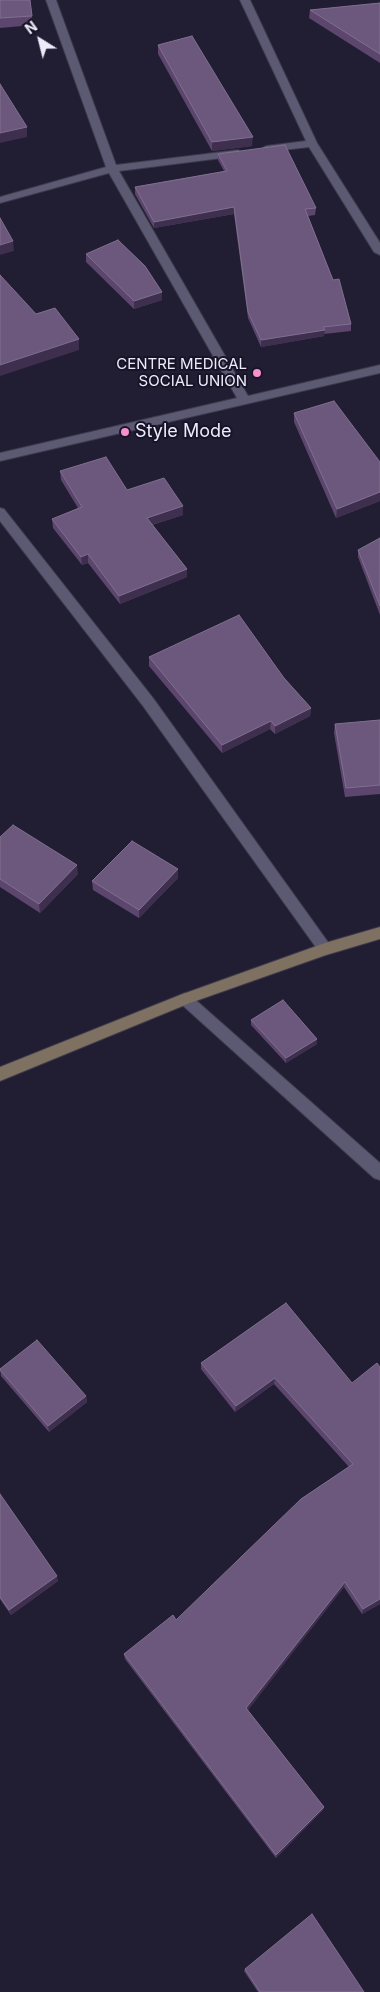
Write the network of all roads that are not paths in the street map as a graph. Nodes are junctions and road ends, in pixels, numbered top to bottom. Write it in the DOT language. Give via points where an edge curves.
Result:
graph roads {
  1 [pos="51,0"];
  2 [pos="245,0"];
  3 [pos="312,143"];
  4 [pos="112,169"];
  5 [pos="0,200"];
  6 [pos="380,252"];
  7 [pos="380,369"];
  8 [pos="244,401"];
  9 [pos="0,457"];
  10 [pos="0,512"];
  11 [pos="380,933"];
  12 [pos="326,949"];
  13 [pos="185,999"];
  14 [pos="0,1074"];
  15 [pos="380,1173"];
  1 -- 4 [label="street"];
  2 -- 3 [label="street"];
  3 -- 4 [label="street"];
  3 -- 6 [label="street"];
  4 -- 5 [label="street"];
  4 -- 8 [label="street"];
  7 -- 8 [label="street"];
  8 -- 9 [label="street"];
  10 -- 12 [label="street" via="148,702"];
  11 -- 12 [label="street"];
  12 -- 13 [label="street"];
  13 -- 14 [label="street"];
  13 -- 15 [label="street"];
}
